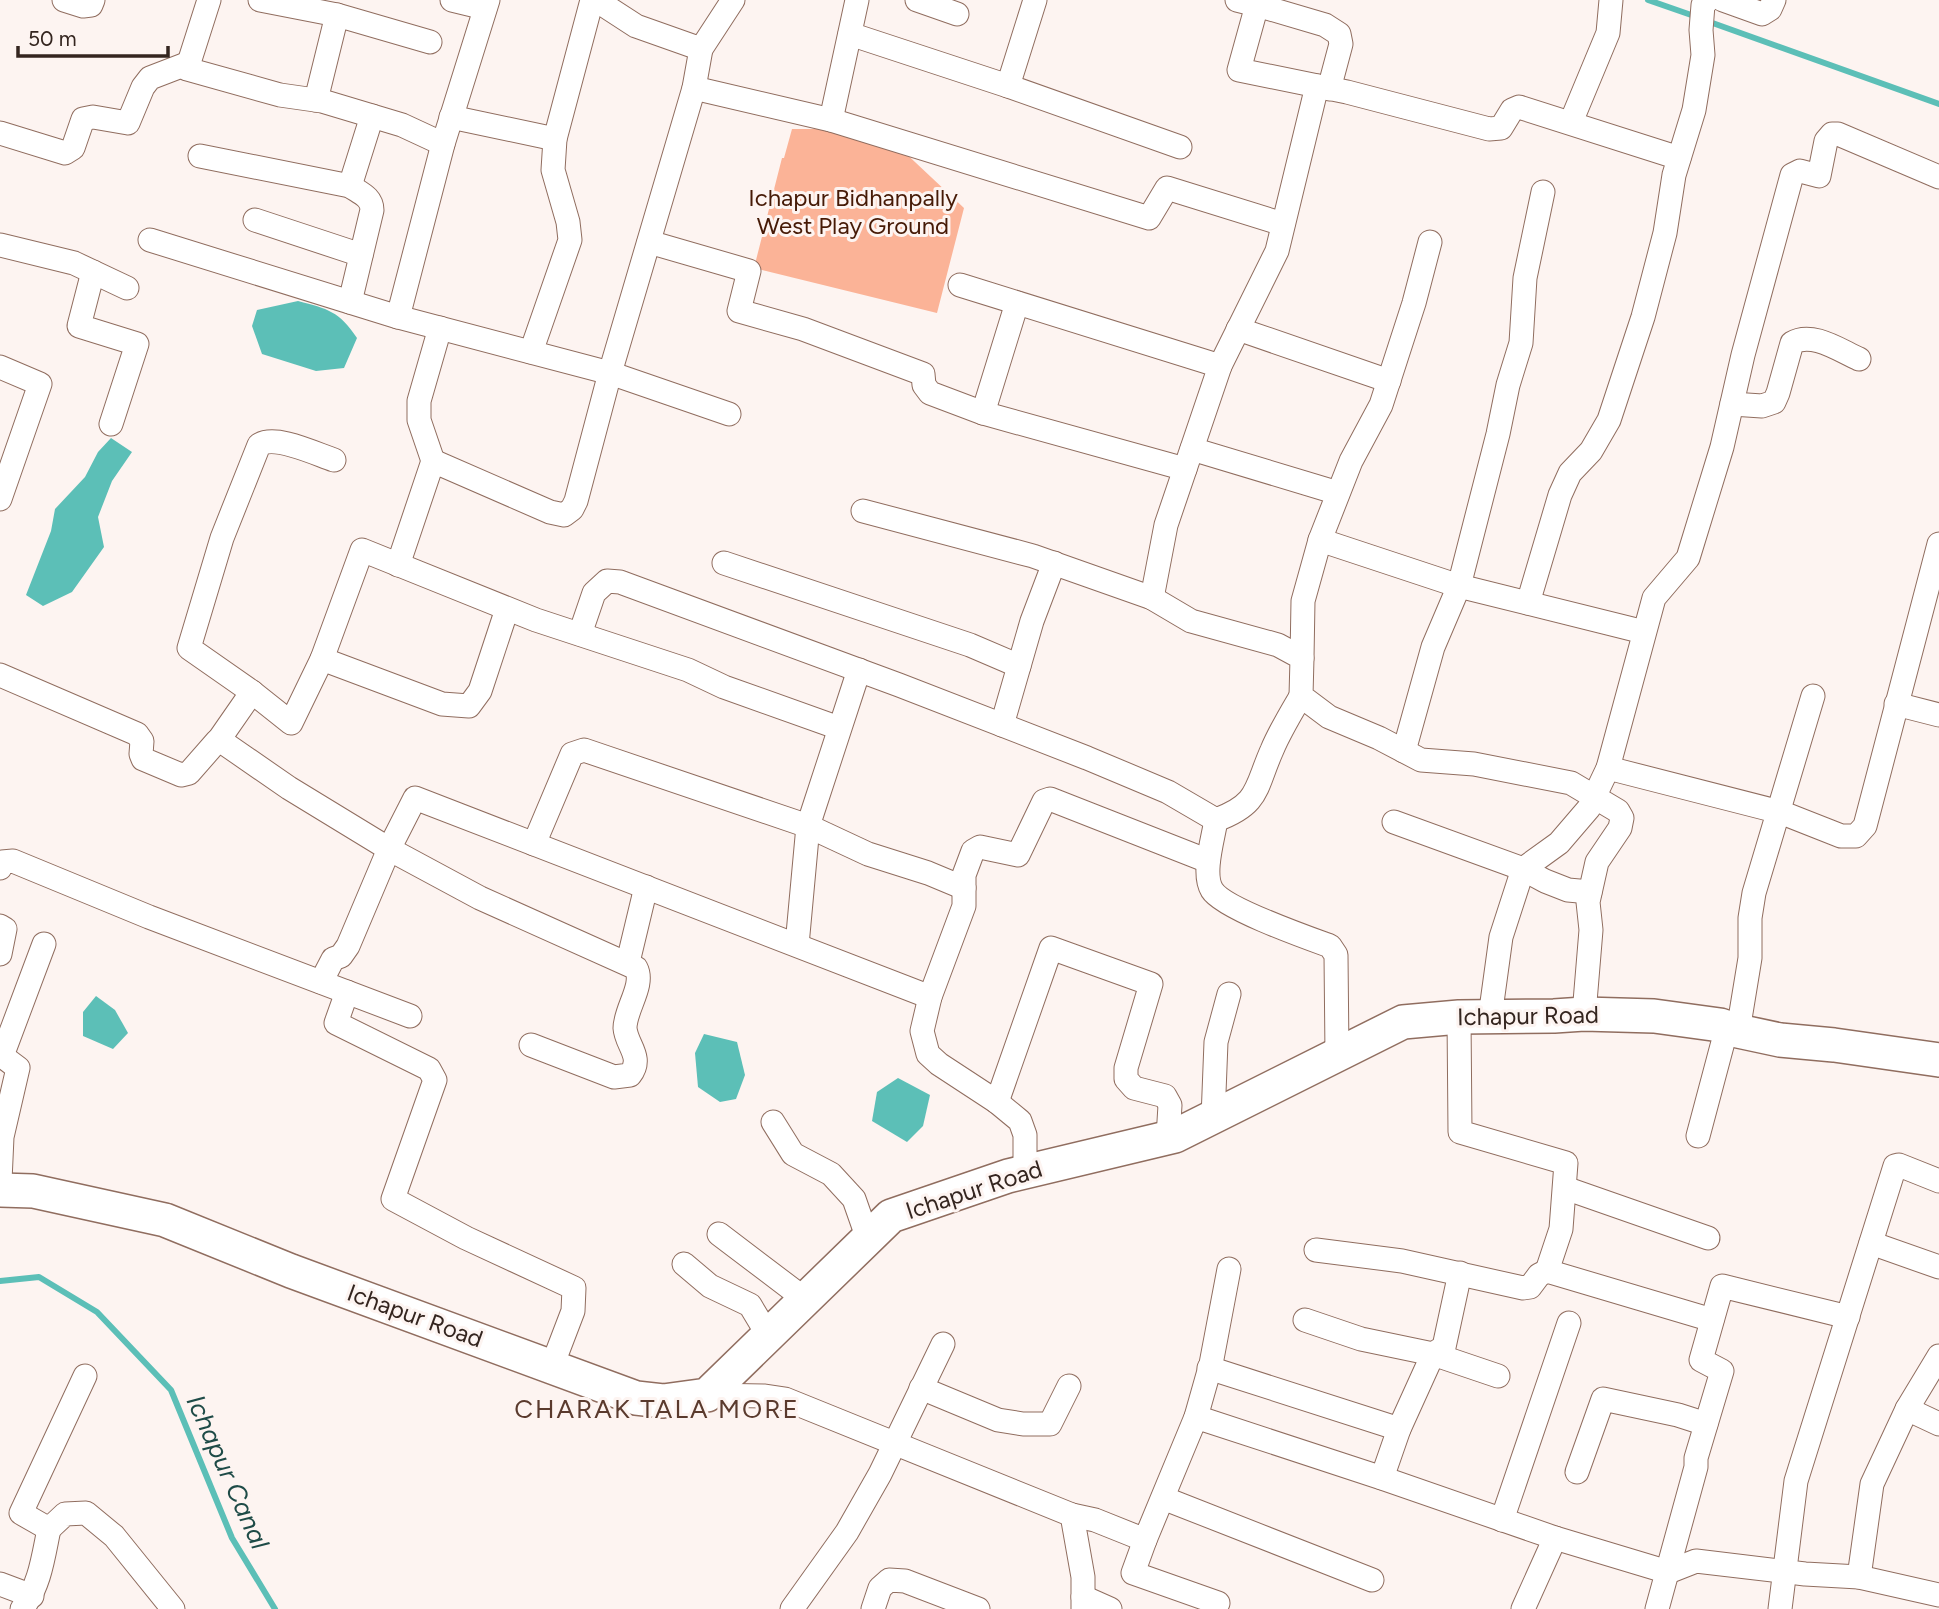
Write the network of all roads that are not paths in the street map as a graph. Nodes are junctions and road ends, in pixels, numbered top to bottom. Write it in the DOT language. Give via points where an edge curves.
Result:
graph roads {
  1 [pos="64,0"];
  2 [pos="93,0"];
  3 [pos="209,0"];
  4 [pos="260,0"];
  5 [pos="452,0"];
  6 [pos="594,0"];
  7 [pos="733,0"];
  8 [pos="858,0"];
  9 [pos="917,0"];
  10 [pos="1035,0"];
  11 [pos="1611,0"];
  12 [pos="1774,0"];
  13 [pos="1712,2"];
  14 [pos="1247,3"];
  15 [pos="486,4"];
  16 [pos="957,14"];
  17 [pos="337,15"];
  18 [pos="850,34"];
  19 [pos="429,42"];
  20 [pos="701,50"];
  21 [pos="189,63"];
  22 [pos="1008,86"];
  23 [pos="1323,87"];
  24 [pos="694,88"];
  25 [pos="316,100"];
  26 [pos="372,116"];
  27 [pos="451,117"];
  28 [pos="831,120"];
  29 [pos="1571,122"];
  30 [pos="0,133"];
  31 [pos="555,139"];
  32 [pos="443,144"];
  33 [pos="1180,147"];
  34 [pos="200,156"];
  35 [pos="1679,158"];
  36 [pos="1939,177"];
  37 [pos="350,186"];
  38 [pos="1543,192"];
  39 [pos="255,220"];
  40 [pos="1283,224"];
  41 [pos="150,240"];
  42 [pos="649,242"];
  43 [pos="1430,242"];
  44 [pos="0,244"];
  45 [pos="361,255"];
  46 [pos="93,272"];
  47 [pos="960,285"];
  48 [pos="127,288"];
  49 [pos="349,302"];
  50 [pos="1017,303"];
  51 [pos="398,317"];
  52 [pos="440,328"];
  53 [pos="1238,329"];
  54 [pos="531,352"];
  55 [pos="1859,359"];
  56 [pos="1220,366"];
  57 [pos="0,367"];
  58 [pos="610,373"];
  59 [pos="1389,381"];
  60 [pos="1732,404"];
  61 [pos="983,413"];
  62 [pos="729,414"];
  63 [pos="111,424"];
  64 [pos="1189,459"];
  65 [pos="334,460"];
  66 [pos="433,461"];
  67 [pos="1338,493"];
  68 [pos="0,499"];
  69 [pos="863,511"];
  70 [pos="1320,540"];
  71 [pos="1939,544"];
  72 [pos="724,563"];
  73 [pos="1054,563"];
  74 [pos="398,565"];
  75 [pos="1459,586"];
  76 [pos="1152,598"];
  77 [pos="1528,603"];
  78 [pos="507,609"];
  79 [pos="1644,632"];
  80 [pos="580,634"];
  81 [pos="1302,658"];
  82 [pos="321,659"];
  83 [pos="1019,666"];
  84 [pos="859,670"];
  85 [pos="0,675"];
  86 [pos="252,692"];
  87 [pos="1301,696"];
  88 [pos="1813,696"];
  89 [pos="1896,704"];
  90 [pos="1939,715"];
  91 [pos="1002,725"];
  92 [pos="839,728"];
  93 [pos="218,741"];
  94 [pos="1404,751"];
  95 [pos="1608,768"];
  96 [pos="1594,797"];
  97 [pos="1780,812"];
  98 [pos="1216,820"];
  99 [pos="1394,822"];
  100 [pos="808,826"];
  101 [pos="534,844"];
  102 [pos="389,849"];
  103 [pos="1208,862"];
  104 [pos="0,868"];
  105 [pos="1523,869"];
  106 [pos="646,887"];
  107 [pos="964,888"];
  108 [pos="1590,892"];
  109 [pos="0,926"];
  110 [pos="44,944"];
  111 [pos="797,945"];
  112 [pos="0,954"];
  113 [pos="628,962"];
  114 [pos="321,982"];
  115 [pos="347,992"];
  116 [pos="1228,994"];
  117 [pos="930,997"];
  118 [pos="1584,1014"];
  119 [pos="410,1016"];
  120 [pos="1475,1017"];
  121 [pos="1732,1029"];
  122 [pos="531,1045"];
  123 [pos="1338,1054"];
  124 [pos="1939,1060"];
  125 [pos="997,1102"];
  126 [pos="1213,1118"];
  127 [pos="773,1122"];
  128 [pos="1698,1136"];
  129 [pos="1168,1138"];
  130 [pos="1025,1171"];
  131 [pos="0,1181"];
  132 [pos="1939,1181"];
  133 [pos="1565,1188"];
  134 [pos="0,1191"];
  135 [pos="719,1234"];
  136 [pos="1708,1238"];
  137 [pos="868,1239"];
  138 [pos="1871,1242"];
  139 [pos="1316,1250"];
  140 [pos="684,1264"];
  141 [pos="1939,1267"];
  142 [pos="1229,1269"];
  143 [pos="1547,1271"];
  144 [pos="1460,1273"];
  145 [pos="806,1300"];
  146 [pos="1848,1317"];
  147 [pos="1304,1320"];
  148 [pos="1712,1320"];
  149 [pos="1569,1323"];
  150 [pos="768,1335"];
  151 [pos="943,1344"];
  152 [pos="1433,1354"];
  153 [pos="1939,1356"];
  154 [pos="552,1366"];
  155 [pos="1209,1368"];
  156 [pos="85,1376"];
  157 [pos="1498,1376"];
  158 [pos="1069,1386"];
  159 [pos="921,1388"];
  160 [pos="706,1395"];
  161 [pos="1906,1409"];
  162 [pos="1196,1417"];
  163 [pos="1706,1424"];
  164 [pos="1939,1424"];
  165 [pos="1399,1429"];
  166 [pos="893,1444"];
  167 [pos="1577,1472"];
  168 [pos="1382,1478"];
  169 [pos="1163,1498"];
  170 [pos="1072,1516"];
  171 [pos="1502,1520"];
  172 [pos="49,1529"];
  173 [pos="1555,1538"];
  174 [pos="1145,1540"];
  175 [pos="1668,1572"];
  176 [pos="1785,1572"];
  177 [pos="1859,1577"];
  178 [pos="1372,1580"];
  179 [pos="0,1584"];
  180 [pos="1939,1595"];
  181 [pos="27,1602"];
  182 [pos="1083,1603"];
  183 [pos="1218,1603"];
  184 [pos="173,1609"];
  185 [pos="792,1609"];
  186 [pos="873,1609"];
  187 [pos="978,1609"];
  188 [pos="1110,1609"];
  189 [pos="1523,1609"];
  190 [pos="1657,1609"];
  191 [pos="1780,1609"];
  1 -- 2 [label="street" via="83,6"];
  3 -- 21 [label="street"];
  4 -- 17 [label="street"];
  5 -- 15 [label="street"];
  6 -- 20 [label="street" via="636,26"];
  6 -- 31 [label="street"];
  7 -- 20 [label="street"];
  8 -- 18 [label="street"];
  9 -- 16 [label="street"];
  10 -- 22 [label="street"];
  11 -- 29 [label="street" via="1608,33"];
  12 -- 13 [label="street" via="1762,14"];
  13 -- 35 [label="street" via="1701,30 1703,55"];
  14 -- 23 [label="street" via="1239,70"];
  14 -- 23 [label="street" via="1325,24 1339,34 1340,44"];
  15 -- 27 [label="street"];
  17 -- 19 [label="street"];
  17 -- 25 [label="street"];
  18 -- 22 [label="street"];
  18 -- 28 [label="street"];
  20 -- 24 [label="street"];
  21 -- 25 [label="street" via="187,69 280,95"];
  21 -- 30 [label="street" via="150,78 128,123 83,119 73,148 65,153"];
  22 -- 33 [label="street"];
  23 -- 29 [label="street" via="1489,130 1501,128 1519,107"];
  23 -- 40 [label="street"];
  24 -- 28 [label="street"];
  24 -- 42 [label="street"];
  25 -- 26 [label="street"];
  26 -- 32 [label="street"];
  26 -- 37 [label="street"];
  27 -- 31 [label="street"];
  27 -- 32 [label="street"];
  28 -- 40 [label="street" via="1149,218 1167,188"];
  29 -- 35 [label="street"];
  31 -- 54 [label="street" via="553,170 570,240"];
  32 -- 51 [label="street"];
  34 -- 37 [label="street"];
  35 -- 77 [label="street" via="1665,233 1618,397 1601,437 1570,473 1560,495"];
  36 -- 60 [label="street" via="1838,134 1826,141 1819,176 1794,172"];
  37 -- 45 [label="street" via="372,205"];
  38 -- 75 [label="street" via="1525,278 1521,343"];
  39 -- 45 [label="street"];
  40 -- 53 [label="street" via="1276,251"];
  41 -- 49 [label="street"];
  42 -- 58 [label="street"];
  42 -- 61 [label="street" via="749,271 739,311 803,329 923,374 930,393"];
  43 -- 59 [label="street"];
  44 -- 46 [label="street"];
  45 -- 49 [label="street"];
  46 -- 48 [label="street"];
  46 -- 63 [label="street" via="79,326 138,344"];
  47 -- 50 [label="street"];
  49 -- 51 [label="street"];
  50 -- 56 [label="street"];
  50 -- 61 [label="street"];
  51 -- 52 [label="street"];
  52 -- 54 [label="street"];
  52 -- 66 [label="street" via="419,401 419,420"];
  53 -- 56 [label="street"];
  53 -- 59 [label="street"];
  54 -- 58 [label="street"];
  55 -- 60 [label="street" via="1801,338 1792,343 1774,402"];
  56 -- 64 [label="street"];
  57 -- 68 [label="street" via="40,384"];
  58 -- 62 [label="street"];
  58 -- 66 [label="street" via="576,501 564,515"];
  59 -- 67 [label="street"];
  60 -- 79 [label="street" via="1688,558 1654,598"];
  61 -- 64 [label="street"];
  64 -- 67 [label="street"];
  64 -- 76 [label="street" via="1166,525"];
  65 -- 86 [label="street" via="278,441 263,442 222,538 190,648"];
  66 -- 74 [label="street"];
  67 -- 70 [label="street"];
  69 -- 73 [label="street"];
  70 -- 75 [label="street"];
  70 -- 81 [label="street" via="1303,601"];
  71 -- 89 [label="street"];
  72 -- 83 [label="street" via="970,645"];
  73 -- 76 [label="street"];
  73 -- 83 [label="street"];
  74 -- 78 [label="street"];
  74 -- 82 [label="street" via="362,550"];
  75 -- 77 [label="street"];
  75 -- 94 [label="street" via="1433,647"];
  76 -- 81 [label="street" via="1191,621 1278,645"];
  77 -- 79 [label="street"];
  78 -- 80 [label="street"];
  78 -- 82 [label="street" via="480,691 469,706 442,704"];
  79 -- 95 [label="street"];
  80 -- 84 [label="street" via="594,593 607,581 620,582"];
  80 -- 92 [label="street"];
  81 -- 87 [label="street"];
  82 -- 86 [label="street" via="291,723"];
  83 -- 91 [label="street"];
  84 -- 91 [label="street"];
  84 -- 92 [label="street"];
  85 -- 93 [label="street" via="136,734 142,741 143,759 178,775 188,773"];
  86 -- 93 [label="street"];
  87 -- 94 [label="street" via="1329,717"];
  87 -- 98 [label="street" via="1255,793 1237,812"];
  88 -- 97 [label="street"];
  89 -- 90 [label="street"];
  89 -- 97 [label="street" via="1865,826 1856,836 1841,836"];
  91 -- 98 [label="street" via="1168,792"];
  92 -- 100 [label="street"];
  93 -- 102 [label="street"];
  94 -- 96 [label="street" via="1421,760 1474,764 1571,783"];
  95 -- 96 [label="street"];
  95 -- 97 [label="street"];
  96 -- 105 [label="street" via="1559,843"];
  96 -- 108 [label="street" via="1622,818 1597,862"];
  97 -- 121 [label="street" via="1754,893 1749,958"];
  98 -- 103 [label="street"];
  99 -- 105 [label="street"];
  100 -- 101 [label="street" via="581,750 572,754"];
  100 -- 107 [label="street" via="868,854"];
  100 -- 111 [label="street"];
  101 -- 102 [label="street" via="415,798"];
  101 -- 106 [label="street"];
  102 -- 113 [label="street" via="480,898"];
  102 -- 114 [label="street" via="348,946 333,959"];
  103 -- 107 [label="street" via="1048,799 1018,855 980,846 973,851"];
  103 -- 123 [label="street" via="1211,888 1220,899 1334,949"];
  104 -- 114 [label="street" via="2,862 13,862"];
  105 -- 108 [label="street" via="1568,890"];
  105 -- 120 [label="street"];
  106 -- 111 [label="street"];
  106 -- 113 [label="street"];
  107 -- 117 [label="street" via="964,906"];
  108 -- 118 [label="street"];
  109 -- 112 [label="street" via="5,929"];
  110 -- 131 [label="street" via="2,1056 18,1068 2,1137"];
  111 -- 117 [label="street"];
  113 -- 122 [label="street" via="639,972 625,1024 636,1056 630,1075 614,1077"];
  114 -- 115 [label="street"];
  115 -- 119 [label="street"];
  115 -- 154 [label="street" via="336,1023 429,1069 435,1080 393,1199 574,1288 573,1311"];
  116 -- 126 [label="street" via="1216,1042"];
  117 -- 125 [label="street" via="922,1031 928,1054"];
  118 -- 120 [label="street, Ichapur Road"];
  118 -- 121 [label="street, Ichapur Road" via="1654,1017"];
  120 -- 123 [label="street, Ichapur Road" via="1403,1022"];
  120 -- 133 [label="street" via="1460,1132 1565,1162"];
  121 -- 124 [label="street, Ichapur Road" via="1780,1040"];
  121 -- 128 [label="street"];
  123 -- 126 [label="street, Ichapur Road"];
  125 -- 129 [label="street" via="1051,948 1151,984 1126,1079 1134,1088 1165,1097 1170,1105"];
  125 -- 130 [label="street" via="1024,1129"];
  126 -- 129 [label="street, Ichapur Road"];
  127 -- 137 [label="street" via="793,1154 831,1174 854,1199"];
  129 -- 130 [label="street, Ichapur Road"];
  130 -- 137 [label="street, Ichapur Road" via="891,1216"];
  132 -- 138 [label="street" via="1895,1166"];
  133 -- 136 [label="street"];
  133 -- 143 [label="street" via="1561,1229"];
  134 -- 154 [label="street, Ichapur Road" via="33,1191 165,1220"];
  135 -- 145 [label="street"];
  137 -- 145 [label="street, Ichapur Road"];
  138 -- 141 [label="street"];
  138 -- 146 [label="street"];
  139 -- 144 [label="street"];
  140 -- 150 [label="street" via="710,1286 750,1305"];
  142 -- 155 [label="street"];
  143 -- 144 [label="street" via="1526,1288"];
  143 -- 148 [label="street"];
  144 -- 152 [label="street" via="1444,1348"];
  145 -- 150 [label="street, Ichapur Road"];
  146 -- 148 [label="street" via="1721,1286"];
  146 -- 176 [label="street" via="1796,1481"];
  147 -- 152 [label="street" via="1361,1339"];
  148 -- 163 [label="street" via="1701,1360 1721,1371"];
  149 -- 171 [label="street"];
  150 -- 160 [label="street, Ichapur Road"];
  151 -- 159 [label="street"];
  152 -- 157 [label="street"];
  152 -- 165 [label="street"];
  153 -- 161 [label="street"];
  154 -- 160 [label="street, Ichapur Road" via="636,1398 663,1401"];
  155 -- 162 [label="street"];
  155 -- 165 [label="street"];
  156 -- 172 [label="street" via="21,1513"];
  158 -- 159 [label="street" via="1050,1424 998,1420"];
  159 -- 166 [label="street"];
  160 -- 166 [label="street" via="785,1399"];
  161 -- 164 [label="street"];
  161 -- 177 [label="street" via="1872,1484"];
  162 -- 168 [label="street"];
  162 -- 169 [label="street"];
  163 -- 167 [label="street" via="1603,1399"];
  163 -- 175 [label="street"];
  165 -- 168 [label="street"];
  166 -- 170 [label="street"];
  166 -- 185 [label="street" via="847,1532"];
  168 -- 171 [label="street"];
  169 -- 174 [label="street"];
  169 -- 178 [label="street"];
  170 -- 174 [label="street"];
  170 -- 182 [label="street"];
  171 -- 173 [label="street"];
  172 -- 181 [label="street" via="41,1571"];
  172 -- 184 [label="street" via="65,1514 86,1513 114,1536"];
  173 -- 175 [label="street"];
  173 -- 189 [label="street"];
  174 -- 183 [label="street" via="1133,1573"];
  175 -- 176 [label="street" via="1696,1561"];
  175 -- 190 [label="street"];
  176 -- 177 [label="street"];
  176 -- 191 [label="street"];
  177 -- 180 [label="street"];
  179 -- 181 [label="street"];
  182 -- 188 [label="street"];
  186 -- 187 [label="street" via="880,1588 889,1580 905,1580"];
}
